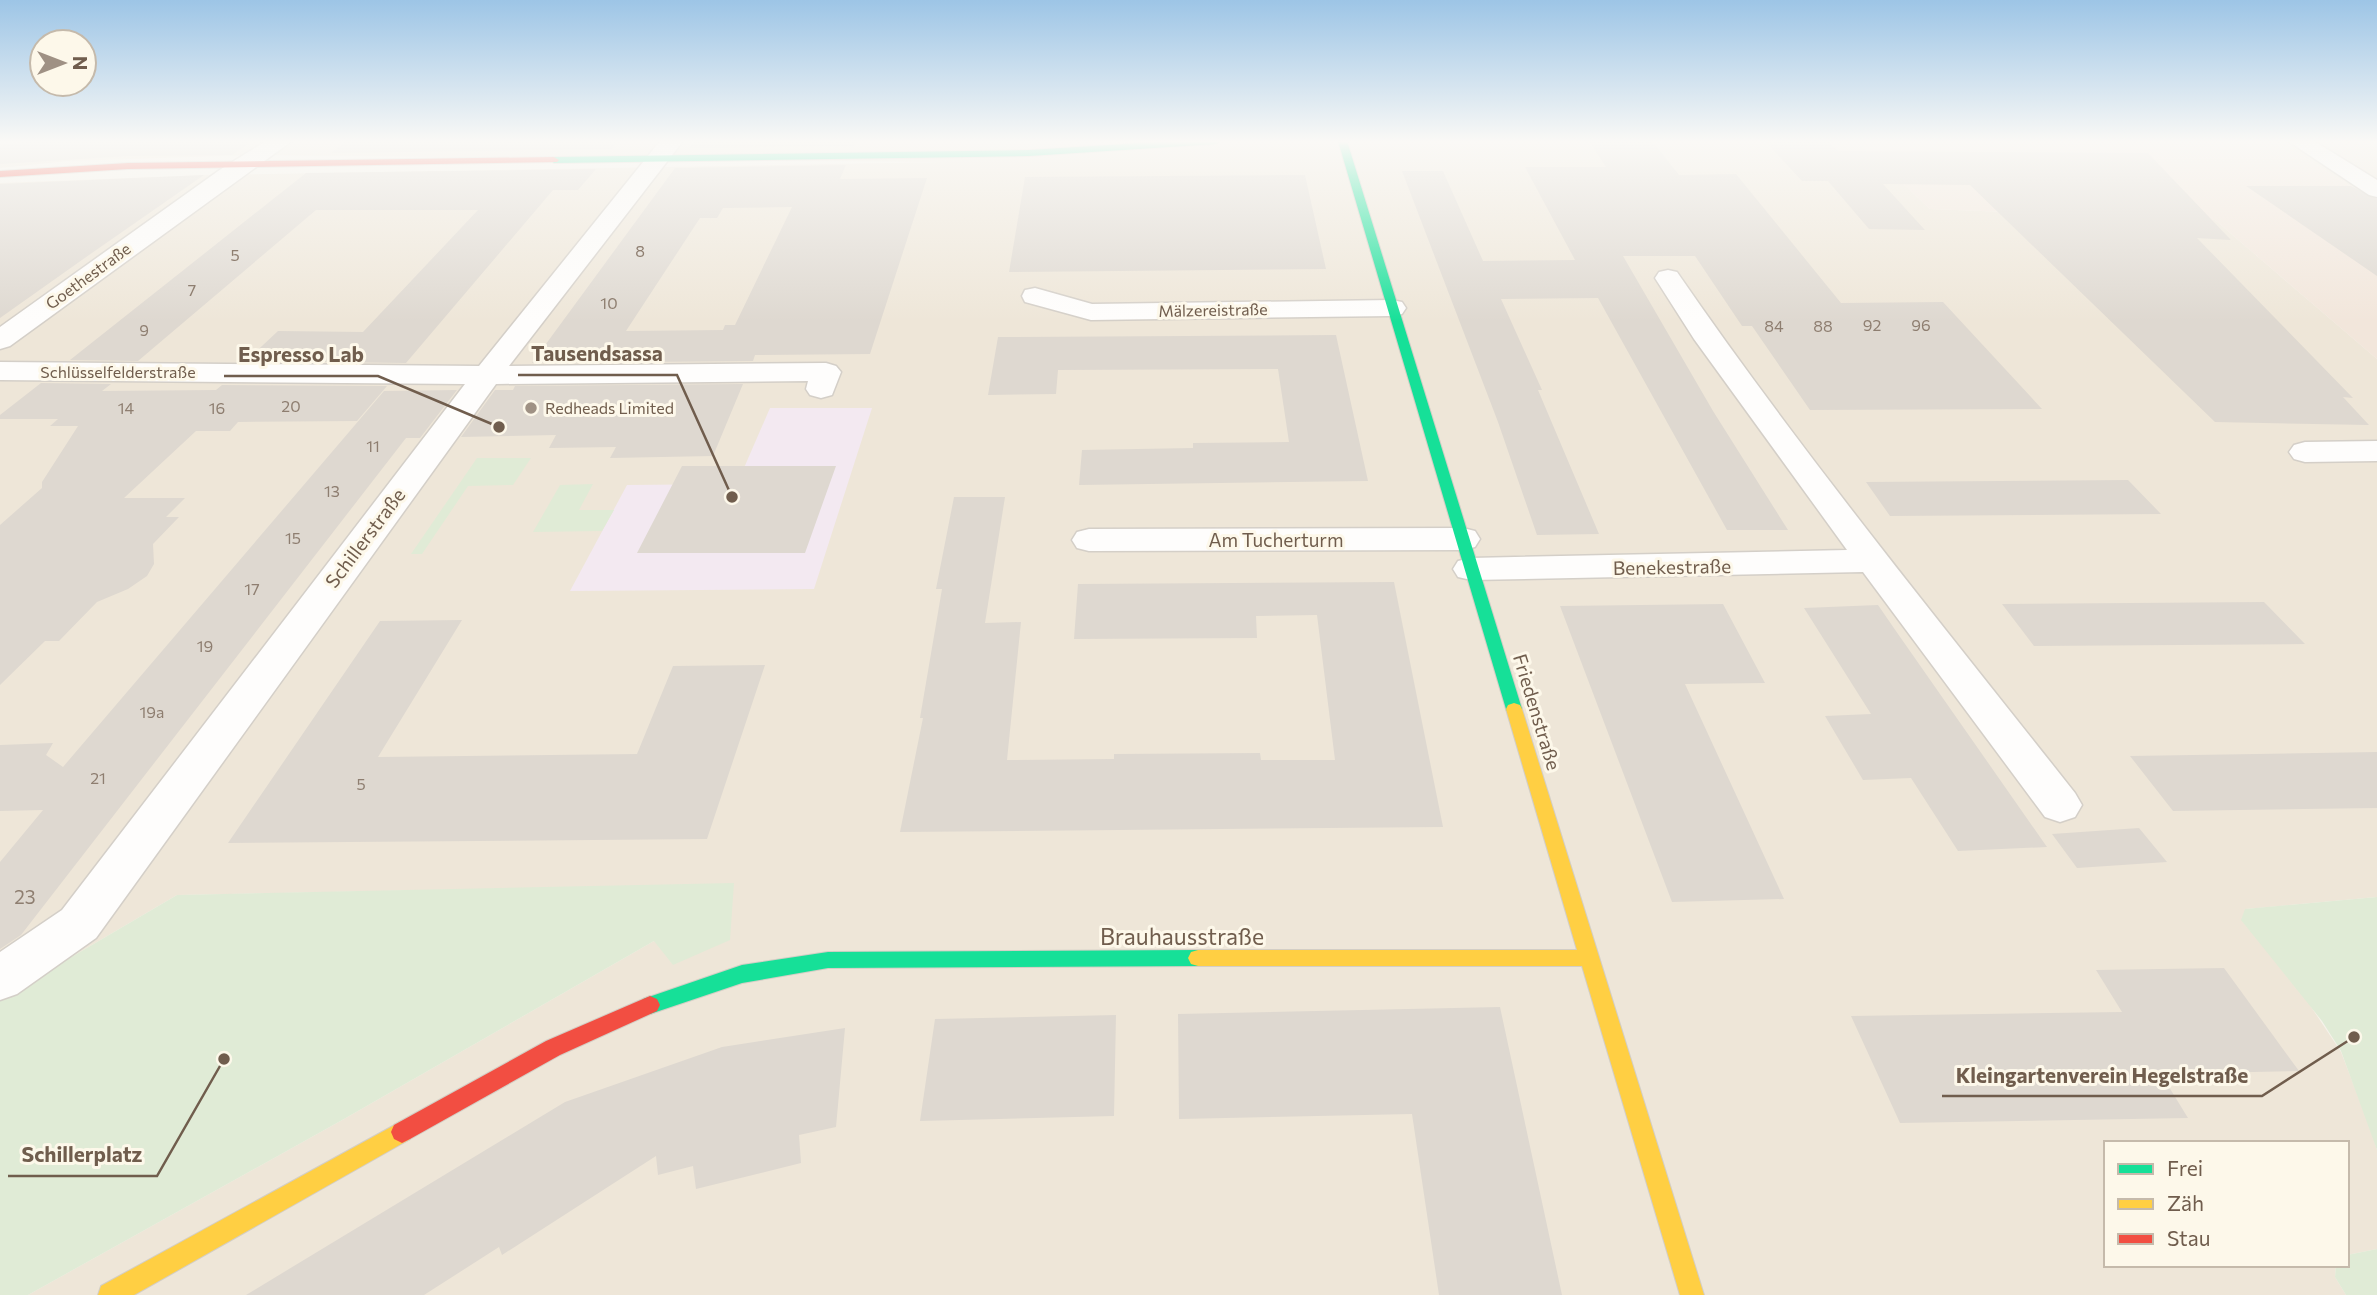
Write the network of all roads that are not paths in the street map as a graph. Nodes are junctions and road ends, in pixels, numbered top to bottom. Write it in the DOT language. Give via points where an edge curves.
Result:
graph roads {
  1 [pos="192,201"];
  2 [pos="625,201"];
  3 [pos="1360,201"];
  4 [pos="1668,278"];
  5 [pos="1035,296"];
  6 [pos="1392,308"];
  7 [pos="0,340"];
  8 [pos="0,371"];
  9 [pos="487,375"];
  10 [pos="821,389"];
  11 [pos="2305,452"];
  12 [pos="2377,452"];
  13 [pos="1089,540"];
  14 [pos="1467,554"];
  15 [pos="1873,561"];
  16 [pos="2060,806"];
  17 [pos="1591,958"];
  18 [pos="0,979"];
  19 [pos="110,1295"];
  20 [pos="1692,1295"];
  1 -- 7 [label="street, Goethestraße"];
  2 -- 9 [label="street, Schillerstraße"];
  3 -- 6 [label="street, Friedenstraße"];
  4 -- 15 [label="street"];
  5 -- 6 [label="street, Mälzereistraße" via="1090,312"];
  6 -- 14 [label="street, Friedenstraße"];
  8 -- 9 [label="street, Schlüsselfelderstraße"];
  9 -- 10 [label="street, Schlüsselfelderstraße" via="826,372"];
  9 -- 18 [label="street, Schillerstraße" via="79,924"];
  11 -- 12 [label="street"];
  13 -- 14 [label="street, Am Tucherturm"];
  14 -- 15 [label="street, Benekestraße"];
  14 -- 17 [label="street, Friedenstraße"];
  15 -- 16 [label="street"];
  17 -- 19 [label="street, Brauhausstraße" via="911,958 828,960 743,974 661,1000 553,1048"];
  17 -- 20 [label="street, Friedenstraße"];
}
